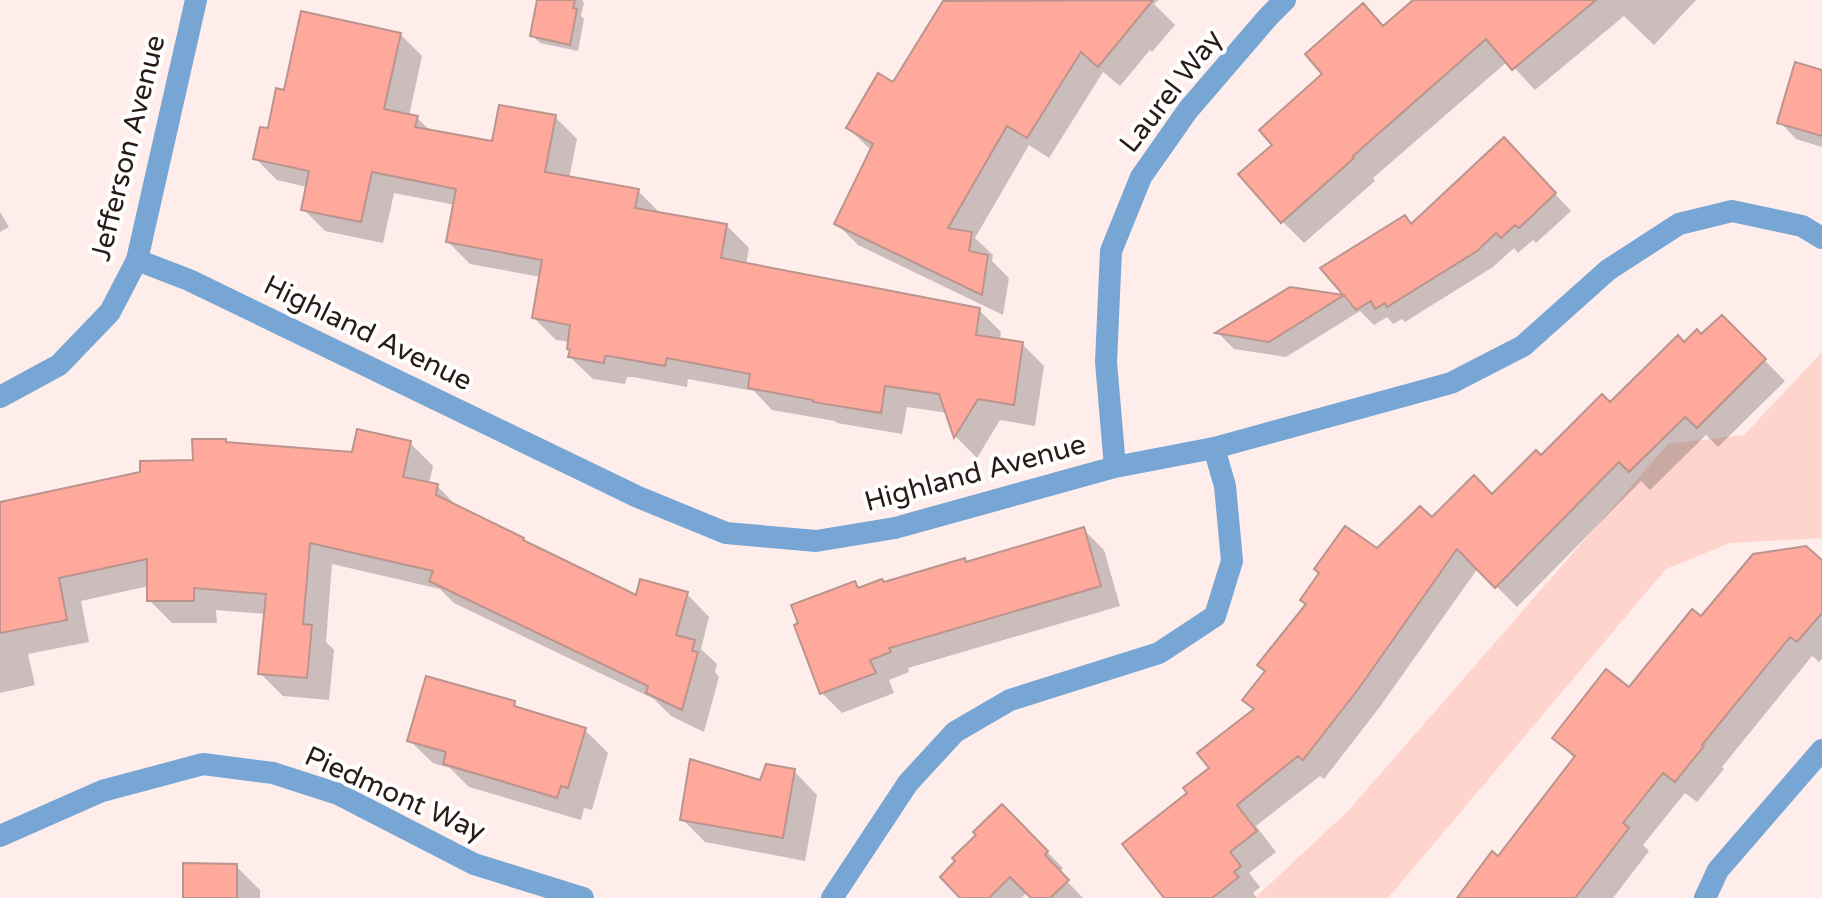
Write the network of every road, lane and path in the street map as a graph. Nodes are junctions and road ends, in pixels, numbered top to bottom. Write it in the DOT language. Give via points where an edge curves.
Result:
graph roads {
  1 [pos="196,0"];
  2 [pos="1285,0"];
  3 [pos="1822,238"];
  4 [pos="137,260"];
  5 [pos="0,397"];
  6 [pos="1214,448"];
  7 [pos="1115,467"];
  8 [pos="1822,750"];
  9 [pos="0,836"];
  10 [pos="583,898"];
  11 [pos="832,898"];
  12 [pos="1705,898"];
  1 -- 4 [label="street, Jefferson Avenue"];
  2 -- 7 [label="street, Laurel Way" via="1188,110 1141,177 1111,251 1106,362"];
  3 -- 6 [label="street, Highland Avenue" via="1802,226 1732,211 1679,224 1608,270 1523,346 1451,383"];
  4 -- 5 [label="street, Jefferson Avenue" via="110,312 59,365"];
  4 -- 7 [label="street, Highland Avenue" via="189,280 638,497 726,533 832,539 895,528"];
  6 -- 7 [label="street, Highland Avenue"];
  6 -- 11 [label="street" via="1225,486 1232,561 1215,616 1159,653 1010,700 955,732 908,783"];
  8 -- 12 [label="street" via="1718,870"];
  9 -- 10 [label="street, Piedmont Way" via="102,791 203,764 273,773 338,794 474,864"];
}
